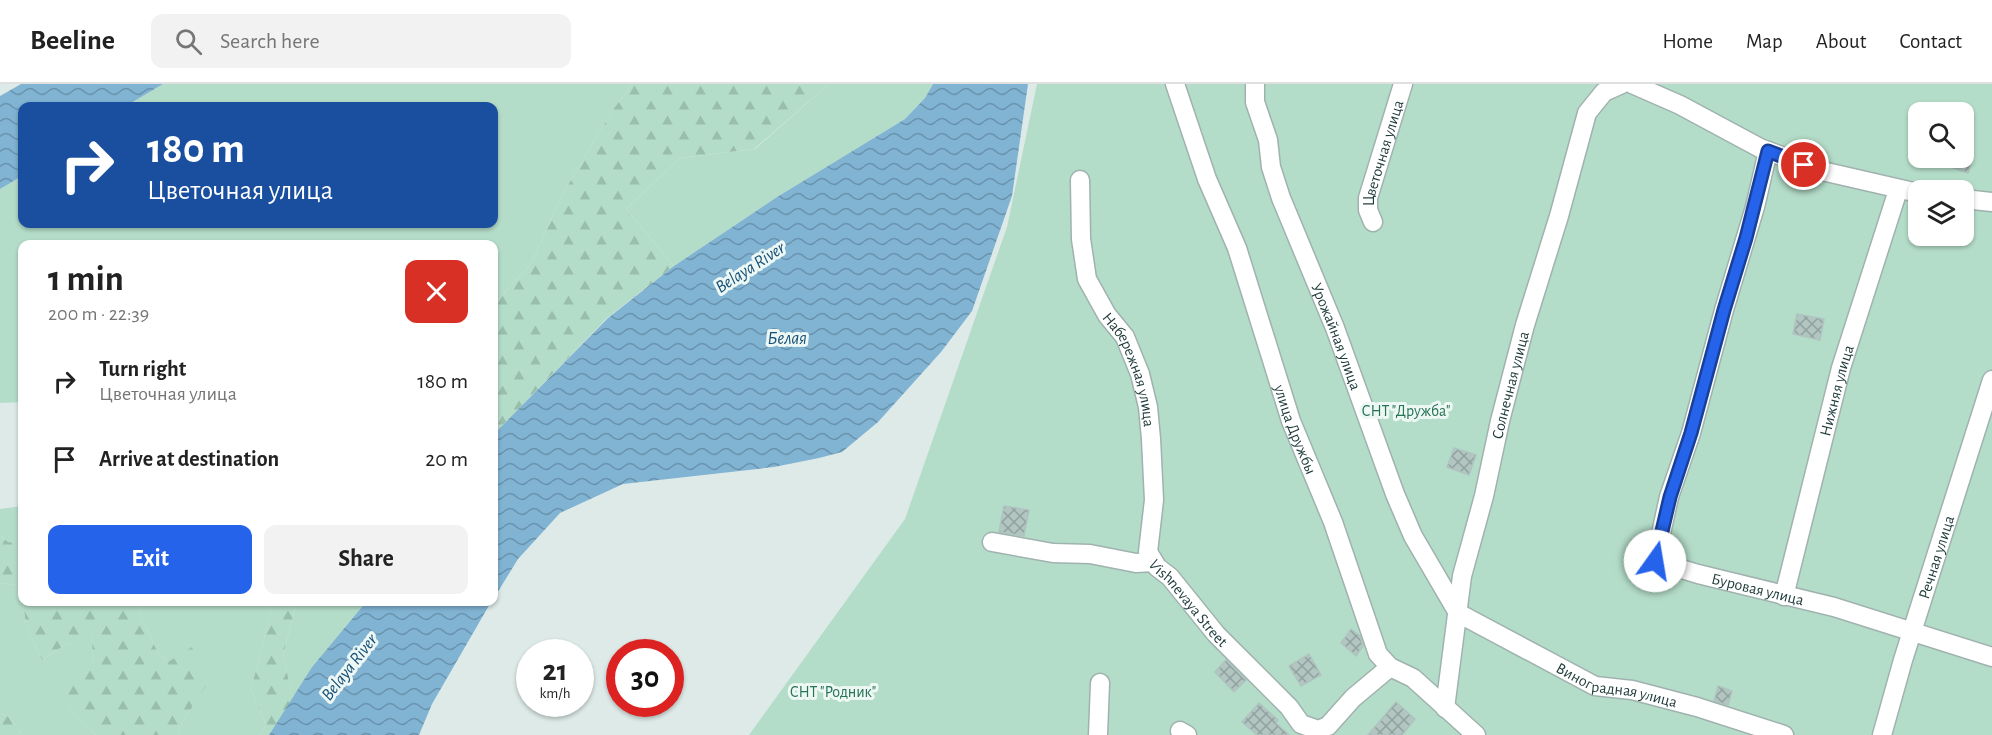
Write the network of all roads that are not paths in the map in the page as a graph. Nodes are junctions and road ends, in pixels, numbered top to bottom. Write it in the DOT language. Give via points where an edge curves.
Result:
graph roads {
  1 [pos="1175,84"];
  2 [pos="1255,84"];
  3 [pos="1403,84"];
  4 [pos="1622,84"];
  5 [pos="1632,84"];
  6 [pos="1768,151"];
  7 [pos="1080,180"];
  8 [pos="1898,190"];
  9 [pos="1908,192"];
  10 [pos="1974,200"];
  11 [pos="1992,202"];
  12 [pos="1373,222"];
  13 [pos="1992,380"];
  14 [pos="1987,416"];
  15 [pos="992,542"];
  16 [pos="1154,562"];
  17 [pos="1784,596"];
  18 [pos="1458,613"];
  19 [pos="1912,633"];
  20 [pos="1992,657"];
  21 [pos="1390,667"];
  22 [pos="1100,683"];
  23 [pos="1445,708"];
  24 [pos="1098,735"];
  25 [pos="1476,735"];
  26 [pos="1784,735"];
  27 [pos="1882,735"];
  1 -- 21 [label="street, улица Дружбы" via="1207,179 1237,248 1291,421 1333,522 1378,654"];
  2 -- 18 [label="street, Урожайная улица" via="1255,102 1281,198 1335,328 1395,494 1413,536"];
  3 -- 12 [label="street, Цветочная улица" via="1368,198"];
  4 -- 18 [label="street, Солнечная улица" via="1604,92 1587,113 1500,421 1462,576"];
  5 -- 6 [label="street"];
  6 -- 8 [label="street" via="1822,171"];
  6 -- 17 [label="street, Буровая улица" via="1655,561"];
  7 -- 16 [label="street, Набережная улица" via="1081,239 1088,279 1107,315 1125,337 1148,407 1154,500 1148,552"];
  8 -- 9 [label="street"];
  8 -- 17 [label="street, Нижняя улица" via="1841,368"];
  10 -- 11 [label="street"];
  13 -- 14 [label="street, Речная улица"];
  14 -- 19 [label="street, Речная улица"];
  15 -- 16 [label="street, Vishnevaya Street" via="1053,553"];
  16 -- 21 [label="street, Vishnevaya Street" via="1301,724 1318,730 1328,726 1361,690"];
  17 -- 19 [label="street, Буровая улица" via="1834,607"];
  18 -- 23 [label="street, Солнечная улица"];
  18 -- 26 [label="street, Виноградная улица" via="1595,686 1632,690"];
  19 -- 20 [label="street, Буровая улица"];
  19 -- 27 [label="street, Речная улица"];
  21 -- 23 [label="street, улица Дружбы" via="1413,678"];
  22 -- 24 [label="street"];
  23 -- 25 [label="street, улица Дружбы"];
}
